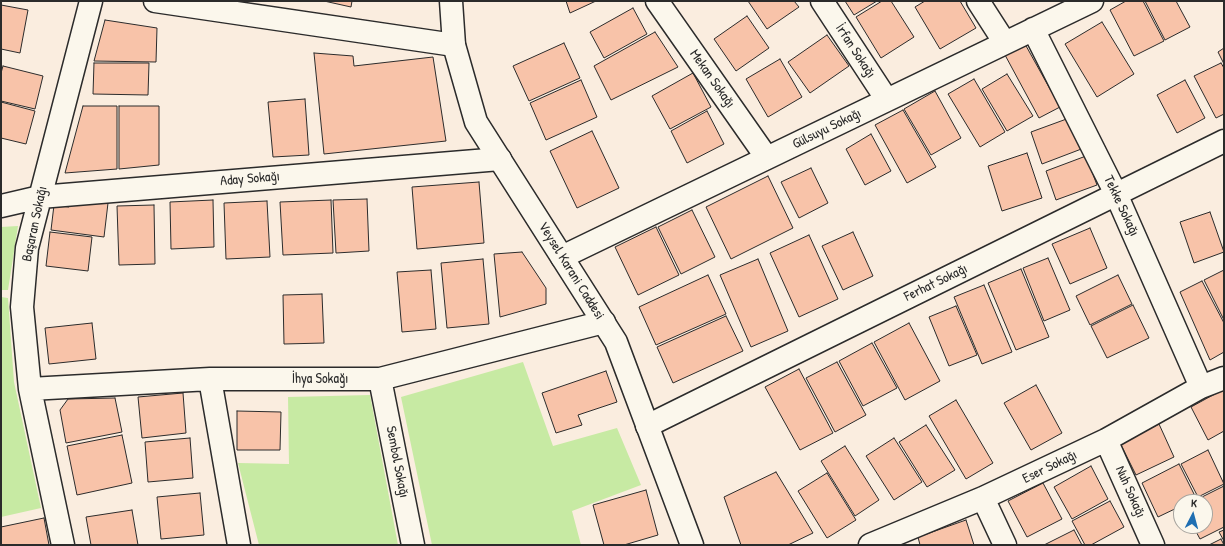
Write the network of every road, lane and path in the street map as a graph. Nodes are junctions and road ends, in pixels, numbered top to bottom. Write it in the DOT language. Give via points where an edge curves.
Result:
graph roads {
  1 [pos="91,1"];
  2 [pos="155,1"];
  3 [pos="451,1"];
  4 [pos="658,1"];
  5 [pos="822,1"];
  6 [pos="978,1"];
  7 [pos="1092,1"];
  8 [pos="1033,29"];
  9 [pos="1005,43"];
  10 [pos="454,45"];
  11 [pos="887,100"];
  12 [pos="1224,141"];
  13 [pos="767,158"];
  14 [pos="500,159"];
  15 [pos="1116,194"];
  16 [pos="40,197"];
  17 [pos="1,206"];
  18 [pos="562,257"];
  19 [pos="604,322"];
  20 [pos="1224,378"];
  21 [pos="210,379"];
  22 [pos="380,379"];
  23 [pos="1201,387"];
  24 [pos="30,390"];
  25 [pos="648,426"];
  26 [pos="1106,440"];
  27 [pos="983,498"];
  28 [pos="63,545"];
  29 [pos="239,545"];
  30 [pos="414,545"];
  31 [pos="692,545"];
  32 [pos="870,545"];
  33 [pos="1005,545"];
  34 [pos="1153,545"];
  1 -- 16 [label="street, Başaran Sokağı"];
  2 -- 10 [label="street"];
  3 -- 10 [label="street, Veysel Karani Caddesi"];
  4 -- 13 [label="street, Mekan Sokağı"];
  5 -- 11 [label="street, İrfan Sokağı"];
  6 -- 9 [label="street"];
  7 -- 8 [label="street, Gülsuyu Sokağı"];
  8 -- 9 [label="street, Gülsuyu Sokağı"];
  8 -- 15 [label="street, Tekke Sokağı"];
  9 -- 11 [label="street, Gülsuyu Sokağı"];
  10 -- 14 [label="street, Veysel Karani Caddesi" via="476,122"];
  11 -- 13 [label="street, Gülsuyu Sokağı"];
  12 -- 15 [label="street, Ferhat Sokağı"];
  13 -- 18 [label="street, Gülsuyu Sokağı"];
  14 -- 16 [label="street, Aday Sokağı"];
  14 -- 18 [label="street, Veysel Karani Caddesi"];
  15 -- 23 [label="street, Tekke Sokağı"];
  15 -- 25 [label="street, Ferhat Sokağı"];
  16 -- 17 [label="street, Aday Sokağı"];
  16 -- 24 [label="street, Başaran Sokağı" via="27,248 22,307"];
  18 -- 19 [label="street, Veysel Karani Caddesi"];
  19 -- 22 [label="street, İhya Sokağı"];
  19 -- 25 [label="street, Veysel Karani Caddesi" via="616,342"];
  20 -- 23 [label="street, Eser Sokağı"];
  21 -- 22 [label="street, İhya Sokağı"];
  21 -- 24 [label="street, İhya Sokağı"];
  21 -- 29 [label="street"];
  22 -- 30 [label="street, Sembol Sokağı"];
  23 -- 26 [label="street, Eser Sokağı"];
  24 -- 28 [label="street, Başaran Sokağı"];
  25 -- 31 [label="street, Veysel Karani Caddesi"];
  26 -- 27 [label="street, Eser Sokağı"];
  26 -- 34 [label="street, Nuh Sokağı"];
  27 -- 32 [label="street, Eser Sokağı"];
  27 -- 33 [label="street"];
}
